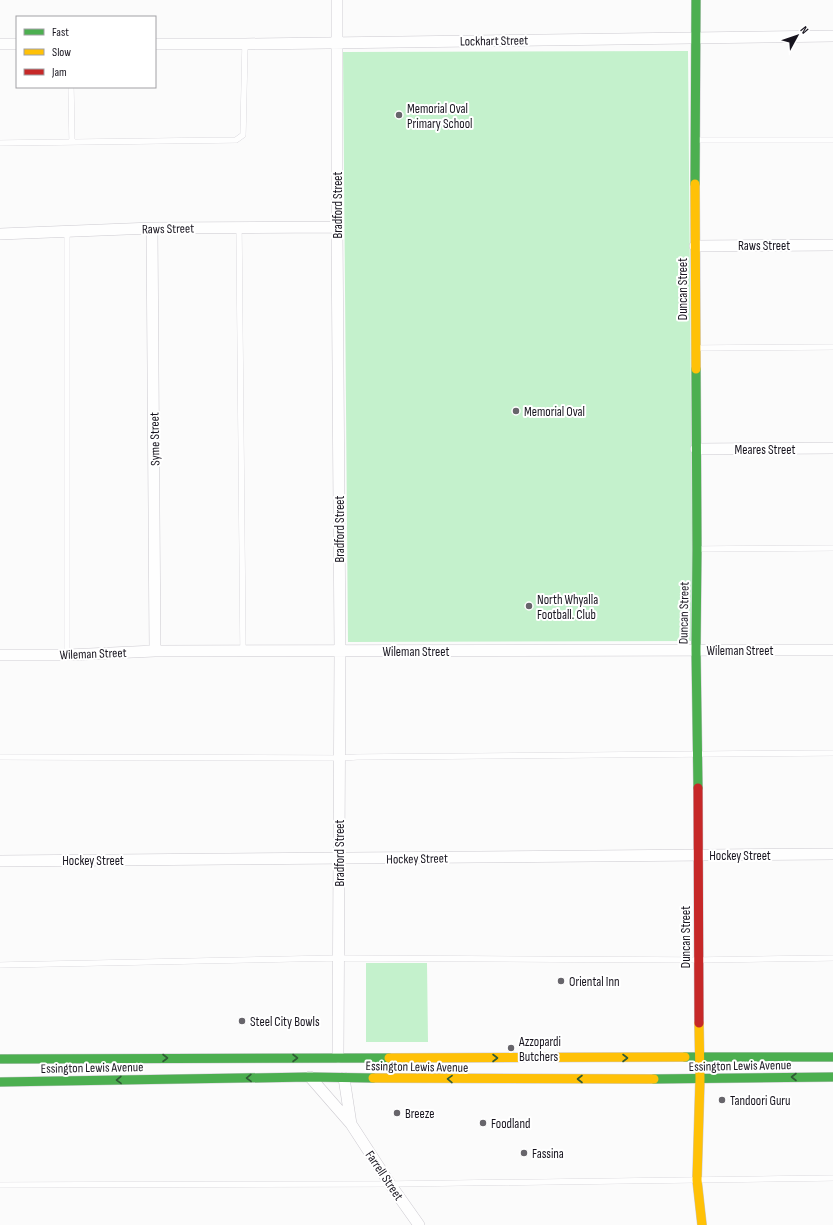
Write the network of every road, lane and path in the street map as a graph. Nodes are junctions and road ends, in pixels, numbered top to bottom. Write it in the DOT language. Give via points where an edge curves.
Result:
graph roads {
  1 [pos="337,0"];
  2 [pos="696,0"];
  3 [pos="833,36"];
  4 [pos="696,38"];
  5 [pos="338,42"];
  6 [pos="0,44"];
  7 [pos="16,44"];
  8 [pos="156,44"];
  9 [pos="245,44"];
  10 [pos="71,88"];
  11 [pos="695,140"];
  12 [pos="833,140"];
  13 [pos="72,142"];
  14 [pos="0,144"];
  15 [pos="337,227"];
  16 [pos="152,228"];
  17 [pos="239,228"];
  18 [pos="67,231"];
  19 [pos="0,234"];
  20 [pos="833,245"];
  21 [pos="695,246"];
  22 [pos="833,347"];
  23 [pos="695,348"];
  24 [pos="833,448"];
  25 [pos="696,449"];
  26 [pos="833,548"];
  27 [pos="697,549"];
  28 [pos="696,650"];
  29 [pos="833,650"];
  30 [pos="156,651"];
  31 [pos="243,651"];
  32 [pos="340,651"];
  33 [pos="0,655"];
  34 [pos="67,655"];
  35 [pos="833,753"];
  36 [pos="698,754"];
  37 [pos="0,757"];
  38 [pos="340,758"];
  39 [pos="833,854"];
  40 [pos="698,855"];
  41 [pos="340,859"];
  42 [pos="0,860"];
  43 [pos="339,958"];
  44 [pos="833,958"];
  45 [pos="699,960"];
  46 [pos="0,965"];
  47 [pos="699,1057"];
  48 [pos="833,1057"];
  49 [pos="0,1059"];
  50 [pos="341,1068"];
  51 [pos="310,1077"];
  52 [pos="833,1077"];
  53 [pos="700,1079"];
  54 [pos="0,1082"];
  55 [pos="351,1124"];
  56 [pos="833,1178"];
  57 [pos="698,1180"];
  58 [pos="390,1184"];
  59 [pos="0,1186"];
  60 [pos="419,1225"];
  61 [pos="702,1225"];
  1 -- 5 [label="street, Bradford Street"];
  2 -- 4 [label="street, Duncan Street"];
  3 -- 4 [label="street, Lockhart Street"];
  4 -- 5 [label="street, Lockhart Street"];
  4 -- 11 [label="street, Duncan Street"];
  5 -- 9 [label="street, Lockhart Street"];
  5 -- 15 [label="street, Bradford Street"];
  6 -- 7 [label="street"];
  8 -- 9 [label="street, Lockhart Street"];
  9 -- 13 [label="lane" via="243,136 236,140"];
  10 -- 13 [label="lane"];
  11 -- 12 [label="lane"];
  11 -- 21 [label="street, Duncan Street"];
  13 -- 14 [label="lane"];
  15 -- 17 [label="street, Raws Street"];
  15 -- 32 [label="street, Bradford Street"];
  16 -- 17 [label="street, Raws Street"];
  16 -- 18 [label="street, Raws Street"];
  16 -- 30 [label="street, Syme Street"];
  17 -- 31 [label="lane"];
  18 -- 19 [label="street, Raws Street"];
  18 -- 34 [label="lane"];
  20 -- 21 [label="street, Raws Street"];
  21 -- 23 [label="street, Duncan Street"];
  22 -- 23 [label="lane"];
  23 -- 25 [label="street, Duncan Street"];
  24 -- 25 [label="street, Meares Street"];
  25 -- 27 [label="street, Duncan Street"];
  26 -- 27 [label="lane"];
  27 -- 28 [label="street, Duncan Street"];
  28 -- 29 [label="street, Wileman Street"];
  28 -- 32 [label="street, Wileman Street"];
  28 -- 36 [label="street, Duncan Street"];
  30 -- 31 [label="street, Wileman Street"];
  30 -- 34 [label="street, Wileman Street"];
  31 -- 32 [label="street, Wileman Street"];
  32 -- 38 [label="street, Bradford Street"];
  33 -- 34 [label="street, Wileman Street"];
  35 -- 36 [label="lane"];
  36 -- 38 [label="lane"];
  36 -- 40 [label="street, Duncan Street"];
  37 -- 38 [label="lane"];
  38 -- 41 [label="street, Bradford Street"];
  39 -- 40 [label="street, Hockey Street"];
  40 -- 41 [label="street, Hockey Street"];
  40 -- 45 [label="street, Duncan Street"];
  41 -- 42 [label="street, Hockey Street"];
  41 -- 43 [label="street, Bradford Street"];
  43 -- 45 [label="lane"];
  43 -- 46 [label="lane"];
  43 -- 50 [label="street, Bradford Street"];
  44 -- 45 [label="lane"];
  45 -- 47 [label="street, Duncan Street"];
  47 -- 48 [label="street, Essington Lewis Avenue"];
  50 -- 47 [label="street, Essington Lewis Avenue, one-way"];
  47 -- 53 [label="street, Duncan Street"];
  49 -- 50 [label="street, Essington Lewis Avenue, one-way"];
  50 -- 51 [label="street, Essington Lewis Avenue"];
  53 -- 50 [label="street, Essington Lewis Avenue, one-way" via="487,1080"];
  50 -- 55 [label="street, Farrell Street"];
  51 -- 54 [label="street, Essington Lewis Avenue, one-way"];
  51 -- 55 [label="street, Farrell Street"];
  52 -- 53 [label="street, Essington Lewis Avenue, one-way"];
  53 -- 57 [label="street, Duncan Street"];
  55 -- 58 [label="street, Farrell Street"];
  56 -- 57 [label="lane"];
  57 -- 58 [label="lane"];
  57 -- 61 [label="street, Duncan Street"];
  58 -- 59 [label="lane"];
  58 -- 60 [label="street, Farrell Street"];
}
